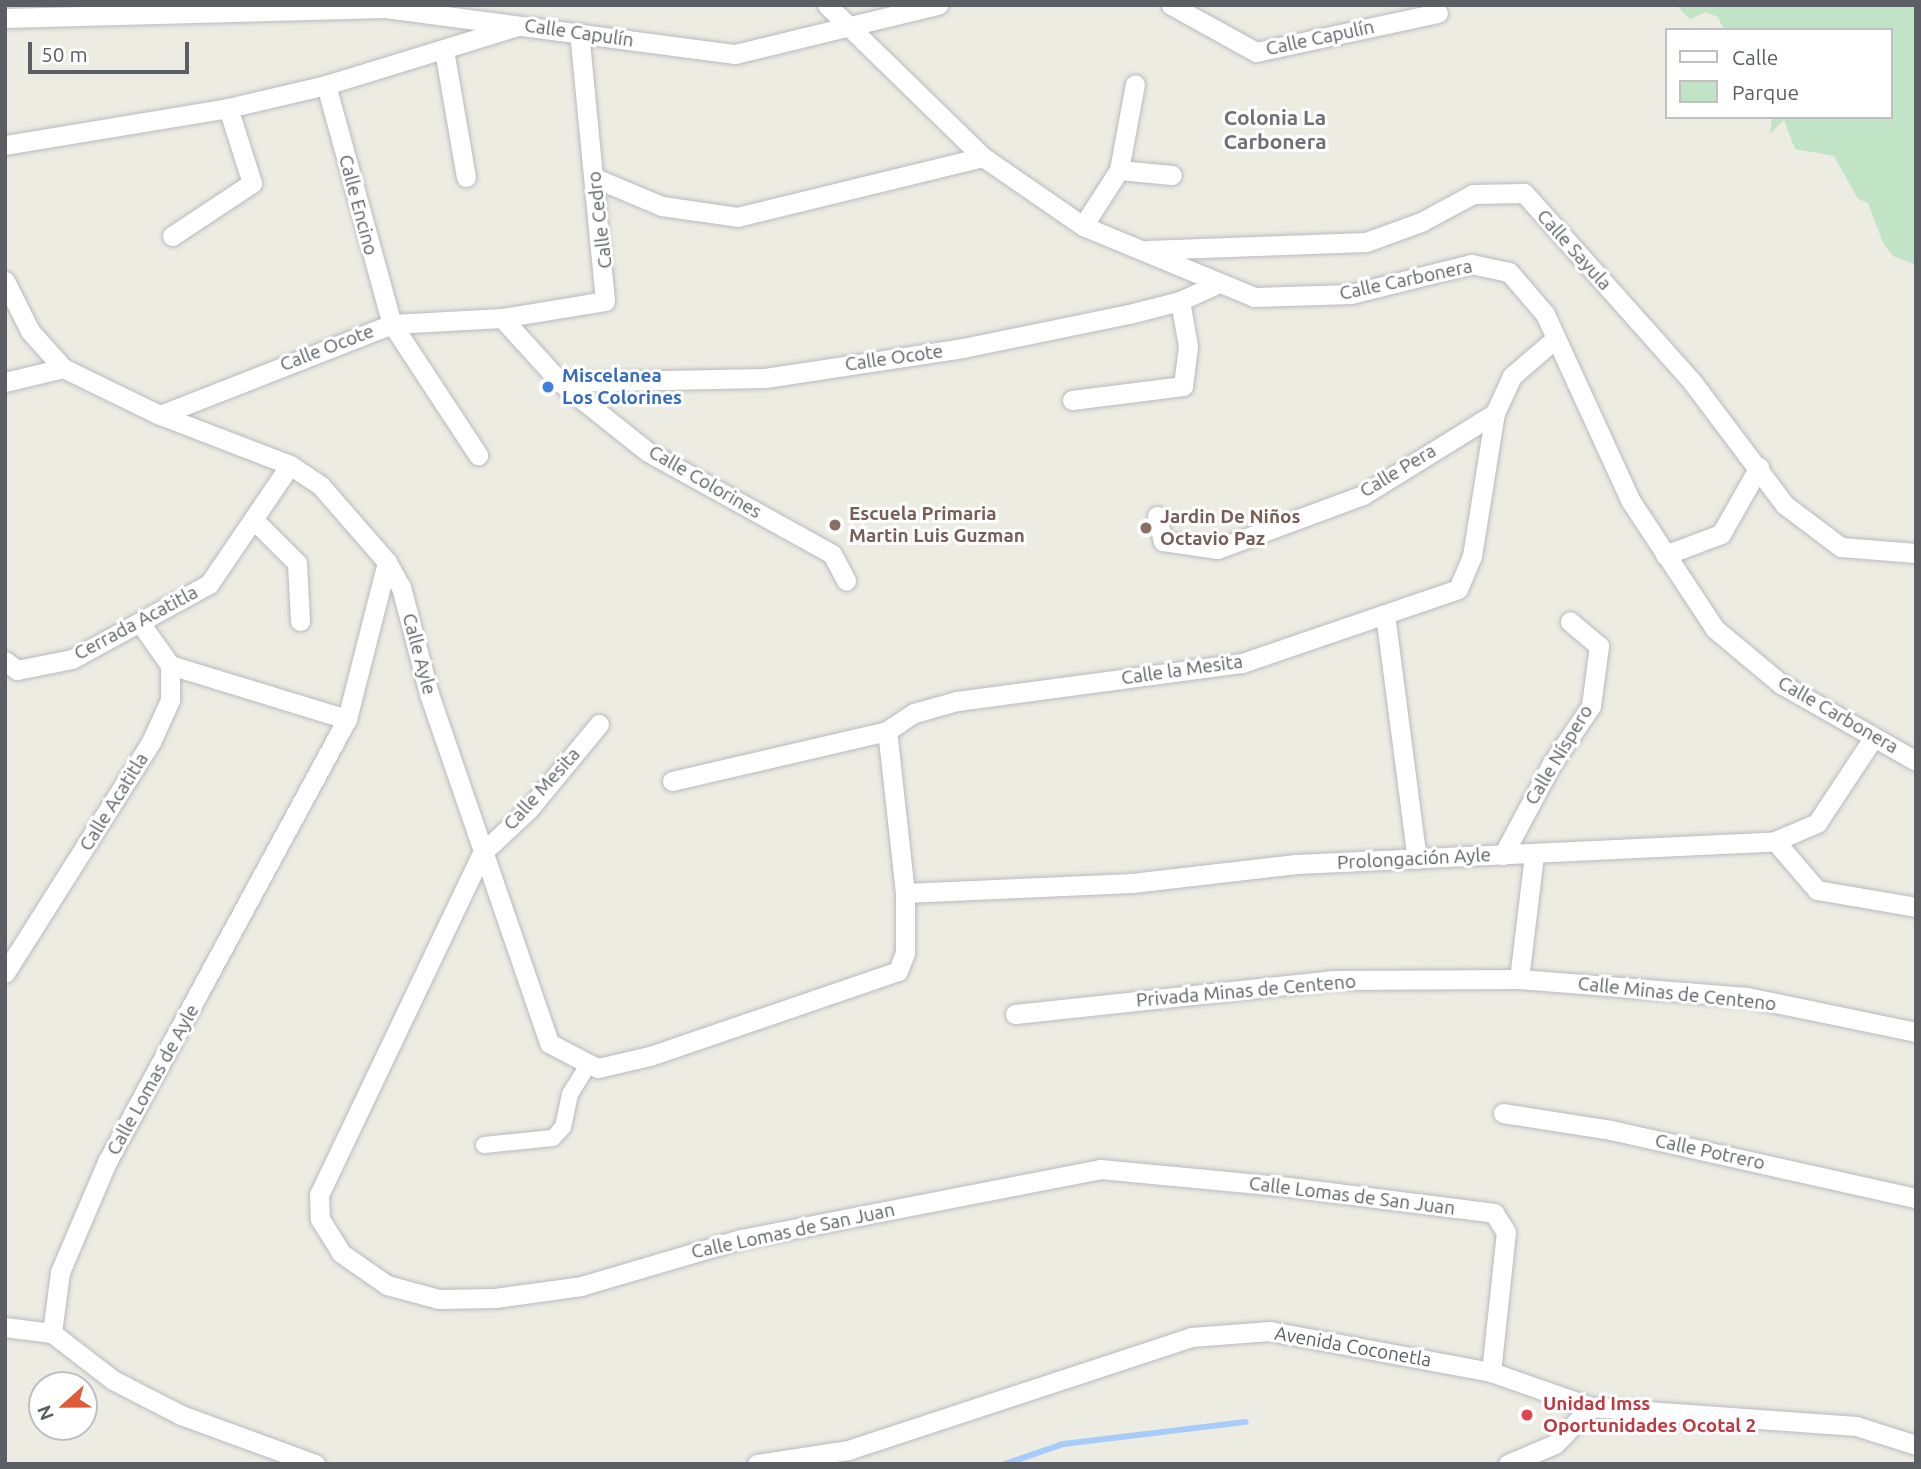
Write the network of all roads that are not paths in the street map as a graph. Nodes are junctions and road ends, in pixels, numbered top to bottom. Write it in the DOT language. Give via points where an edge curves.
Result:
graph roads {
  1 [pos="827,5"];
  2 [pos="938,5"];
  3 [pos="1171,5"];
  4 [pos="385,6"];
  5 [pos="1438,13"];
  6 [pos="5,18"];
  7 [pos="521,26"];
  8 [pos="849,26"];
  9 [pos="579,33"];
  10 [pos="444,50"];
  11 [pos="1135,84"];
  12 [pos="326,85"];
  13 [pos="228,108"];
  14 [pos="5,145"];
  15 [pos="983,157"];
  16 [pos="1119,170"];
  17 [pos="1172,175"];
  18 [pos="467,177"];
  19 [pos="595,178"];
  20 [pos="1083,226"];
  21 [pos="172,236"];
  22 [pos="1134,250"];
  23 [pos="5,281"];
  24 [pos="1219,283"];
  25 [pos="1180,301"];
  26 [pos="502,317"];
  27 [pos="392,324"];
  28 [pos="1555,339"];
  29 [pos="63,368"];
  30 [pos="5,382"];
  31 [pos="560,382"];
  32 [pos="1072,400"];
  33 [pos="1495,413"];
  34 [pos="160,415"];
  35 [pos="478,456"];
  36 [pos="290,465"];
  37 [pos="1759,467"];
  38 [pos="1157,516"];
  39 [pos="256,522"];
  40 [pos="1916,553"];
  41 [pos="1665,555"];
  42 [pos="387,562"];
  43 [pos="846,580"];
  44 [pos="1385,614"];
  45 [pos="300,621"];
  46 [pos="1570,622"];
  47 [pos="141,624"];
  48 [pos="5,661"];
  49 [pos="170,665"];
  50 [pos="347,719"];
  51 [pos="599,724"];
  52 [pos="887,731"];
  53 [pos="1874,737"];
  54 [pos="1916,761"];
  55 [pos="671,780"];
  56 [pos="1775,841"];
  57 [pos="482,853"];
  58 [pos="1503,855"];
  59 [pos="1534,855"];
  60 [pos="1417,859"];
  61 [pos="905,893"];
  62 [pos="1916,907"];
  63 [pos="5,973"];
  64 [pos="1519,978"];
  65 [pos="1016,1014"];
  66 [pos="1916,1032"];
  67 [pos="589,1064"];
  68 [pos="1503,1113"];
  69 [pos="484,1145"];
  70 [pos="1916,1198"];
  71 [pos="5,1327"];
  72 [pos="52,1334"];
  73 [pos="1491,1372"];
  74 [pos="1591,1407"];
  75 [pos="1916,1445"];
  76 [pos="315,1464"];
  77 [pos="757,1464"];
  78 [pos="1508,1464"];
  1 -- 8 [label="street, Calle Carbonera"];
  2 -- 8 [label="street, Calle Capulín"];
  3 -- 5 [label="street, Calle Capulín" via="1256,52"];
  4 -- 6 [label="street, Calle Capulín"];
  4 -- 7 [label="street, Calle Capulín"];
  7 -- 9 [label="street, Calle Capulín"];
  7 -- 10 [label="street"];
  8 -- 9 [label="street, Calle Capulín" via="735,54"];
  8 -- 15 [label="street, Calle Carbonera"];
  9 -- 19 [label="street, Calle Cedro"];
  10 -- 12 [label="street"];
  10 -- 18 [label="street"];
  11 -- 16 [label="street"];
  12 -- 13 [label="street"];
  12 -- 27 [label="street, Calle Encino"];
  13 -- 14 [label="street"];
  13 -- 21 [label="street" via="252,183"];
  15 -- 19 [label="street" via="737,216 662,206"];
  15 -- 20 [label="street, Calle Carbonera"];
  16 -- 17 [label="street"];
  16 -- 20 [label="street"];
  19 -- 26 [label="street, Calle Cedro" via="605,301"];
  20 -- 22 [label="street, Calle Carbonera"];
  22 -- 24 [label="street, Calle Carbonera"];
  22 -- 37 [label="street, Calle Sayula" via="1217,251 1366,242 1421,222 1474,194 1524,193 1693,383"];
  23 -- 29 [label="street, Calle Ayle" via="30,331"];
  24 -- 25 [label="street, Calle Ocote"];
  24 -- 28 [label="street, Calle Carbonera" via="1254,297 1300,299 1489,264 1528,290"];
  25 -- 31 [label="street, Calle Ocote" via="963,348 765,378"];
  25 -- 32 [label="street" via="1188,346 1183,386"];
  26 -- 27 [label="street, Calle Ocote"];
  26 -- 31 [label="street, Calle Colorines"];
  27 -- 34 [label="street, Calle Ocote"];
  27 -- 35 [label="street, Calle Encino"];
  28 -- 33 [label="street, Calle la Mesita" via="1512,376"];
  28 -- 41 [label="street, Calle Carbonera" via="1597,436"];
  29 -- 30 [label="street"];
  29 -- 34 [label="street, Calle Ayle"];
  31 -- 43 [label="street, Calle Colorines" via="648,452 832,554"];
  33 -- 38 [label="street, Calle Pera" via="1363,495 1217,549 1163,541"];
  33 -- 44 [label="street, Calle la Mesita" via="1465,577 1444,595"];
  34 -- 36 [label="street, Calle Ayle"];
  36 -- 39 [label="street, Cerrada Acatitla"];
  36 -- 42 [label="street, Calle Ayle" via="321,486"];
  37 -- 40 [label="street, Calle Sayula" via="1786,505 1841,547"];
  37 -- 41 [label="street" via="1721,534"];
  39 -- 45 [label="street" via="297,563"];
  39 -- 47 [label="street, Cerrada Acatitla" via="209,584"];
  41 -- 53 [label="street, Calle Carbonera" via="1715,629 1781,684"];
  42 -- 50 [label="street, Calle Lomas de Ayle"];
  42 -- 57 [label="street, Calle Ayle" via="401,587 429,694"];
  44 -- 52 [label="street, Calle la Mesita" via="1242,663 957,701 914,713"];
  44 -- 60 [label="street"];
  46 -- 58 [label="street, Calle Níspero" via="1599,646 1591,706 1550,765"];
  47 -- 48 [label="street, Cerrada Acatitla" via="72,659 17,670"];
  47 -- 49 [label="street"];
  49 -- 50 [label="street"];
  49 -- 63 [label="street, Calle Acatitla" via="170,700 151,742"];
  50 -- 72 [label="street, Calle Lomas de Ayle" via="107,1162 60,1272"];
  51 -- 57 [label="street, Calle Mesita" via="528,809"];
  52 -- 55 [label="street, Calle la Mesita"];
  52 -- 61 [label="street"];
  53 -- 54 [label="street, Calle Carbonera"];
  53 -- 56 [label="street, Prolongación Ayle" via="1817,823"];
  56 -- 59 [label="street, Prolongación Ayle"];
  56 -- 62 [label="street" via="1817,890"];
  57 -- 67 [label="street, Calle Ayle" via="549,1043"];
  57 -- 73 [label="street, Calle Lomas de San Juan" via="319,1194 320,1219 341,1253 387,1285 439,1298 495,1298 581,1286 741,1239 1100,1168 1494,1213 1506,1232"];
  58 -- 59 [label="street, Prolongación Ayle"];
  58 -- 60 [label="street, Prolongación Ayle"];
  59 -- 64 [label="street"];
  60 -- 61 [label="street, Prolongación Ayle" via="1296,864 1132,883"];
  61 -- 67 [label="street" via="905,953 898,971 650,1056 598,1068"];
  64 -- 65 [label="street, Privada Minas de Centeno" via="1332,980"];
  64 -- 66 [label="street, Calle Minas de Centeno" via="1747,997"];
  67 -- 69 [label="street" via="570,1094 564,1127 553,1138"];
  68 -- 70 [label="street, Calle Potrero" via="1611,1130"];
  71 -- 72 [label="street"];
  72 -- 76 [label="street" via="113,1380 181,1415"];
  73 -- 74 [label="street, Avenida Coconetla"];
  73 -- 77 [label="street, Avenida Coconetla" via="1270,1331 1191,1337 848,1450"];
  74 -- 75 [label="street, Avenida Coconetla" via="1856,1426"];
  74 -- 78 [label="street" via="1555,1444"];
}
